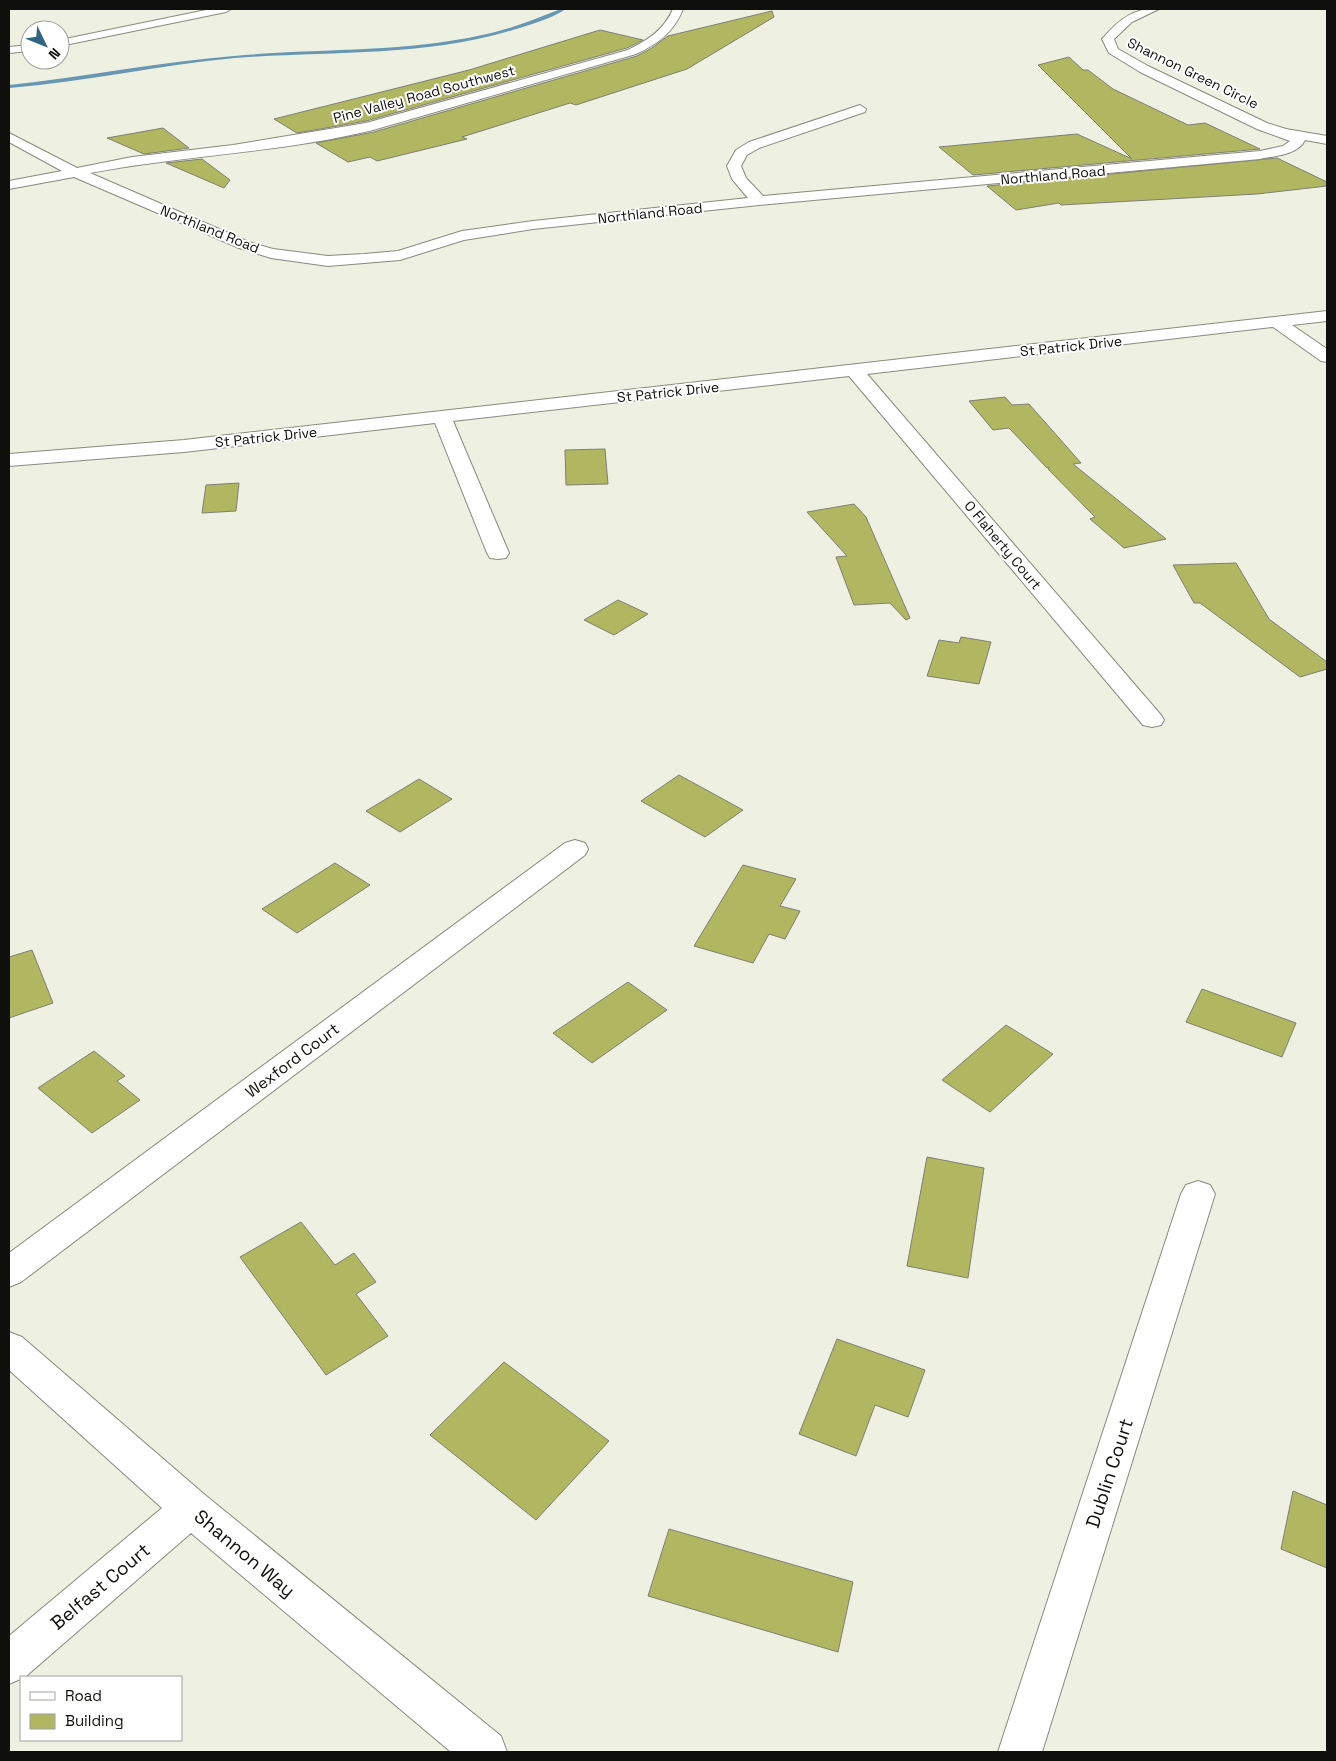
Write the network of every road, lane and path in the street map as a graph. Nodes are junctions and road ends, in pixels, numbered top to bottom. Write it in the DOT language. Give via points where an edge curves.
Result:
graph roads {
  1 [pos="226,9"];
  2 [pos="678,9"];
  3 [pos="1154,9"];
  4 [pos="70,41"];
  5 [pos="860,109"];
  6 [pos="1284,133"];
  7 [pos="9,137"];
  8 [pos="1327,140"];
  9 [pos="75,172"];
  10 [pos="9,184"];
  11 [pos="759,201"];
  12 [pos="1327,316"];
  13 [pos="1278,323"];
  14 [pos="1327,357"];
  15 [pos="855,370"];
  16 [pos="442,417"];
  17 [pos="9,460"];
  18 [pos="498,553"];
  19 [pos="1152,720"];
  20 [pos="575,849"];
  21 [pos="1198,1194"];
  22 [pos="9,1272"];
  23 [pos="9,1348"];
  24 [pos="191,1508"];
  25 [pos="9,1663"];
  26 [pos="485,1752"];
  27 [pos="1020,1752"];
  1 -- 4 [label="street"];
  2 -- 9 [label="street, Pine Valley Road Southwest" via="661,37 632,52 368,127"];
  3 -- 6 [label="street, Shannon Green Circle" via="1133,16 1120,25 1108,39 1112,51 1245,118"];
  5 -- 11 [label="street" via="754,145 741,153 734,166 739,179"];
  6 -- 8 [label="street, Shannon Green Circle"];
  6 -- 11 [label="street, Northland Road" via="1299,142 1287,149 1260,155"];
  7 -- 9 [label="street, Northland Road"];
  9 -- 10 [label="street, Pine Valley Road Southwest"];
  9 -- 11 [label="street, Northland Road" via="244,245 328,262 400,255 462,236 517,227"];
  12 -- 13 [label="street, St Patrick Drive"];
  13 -- 14 [label="street"];
  13 -- 15 [label="street, St Patrick Drive"];
  15 -- 16 [label="street, St Patrick Drive"];
  15 -- 19 [label="street, O Flaherty Court"];
  16 -- 17 [label="street, St Patrick Drive" via="184,446"];
  16 -- 18 [label="street"];
  20 -- 22 [label="street, Wexford Court"];
  21 -- 27 [label="street, Dublin Court"];
  23 -- 24 [label="street, Shannon Way"];
  24 -- 25 [label="street, Belfast Court"];
  24 -- 26 [label="street, Shannon Way"];
}
